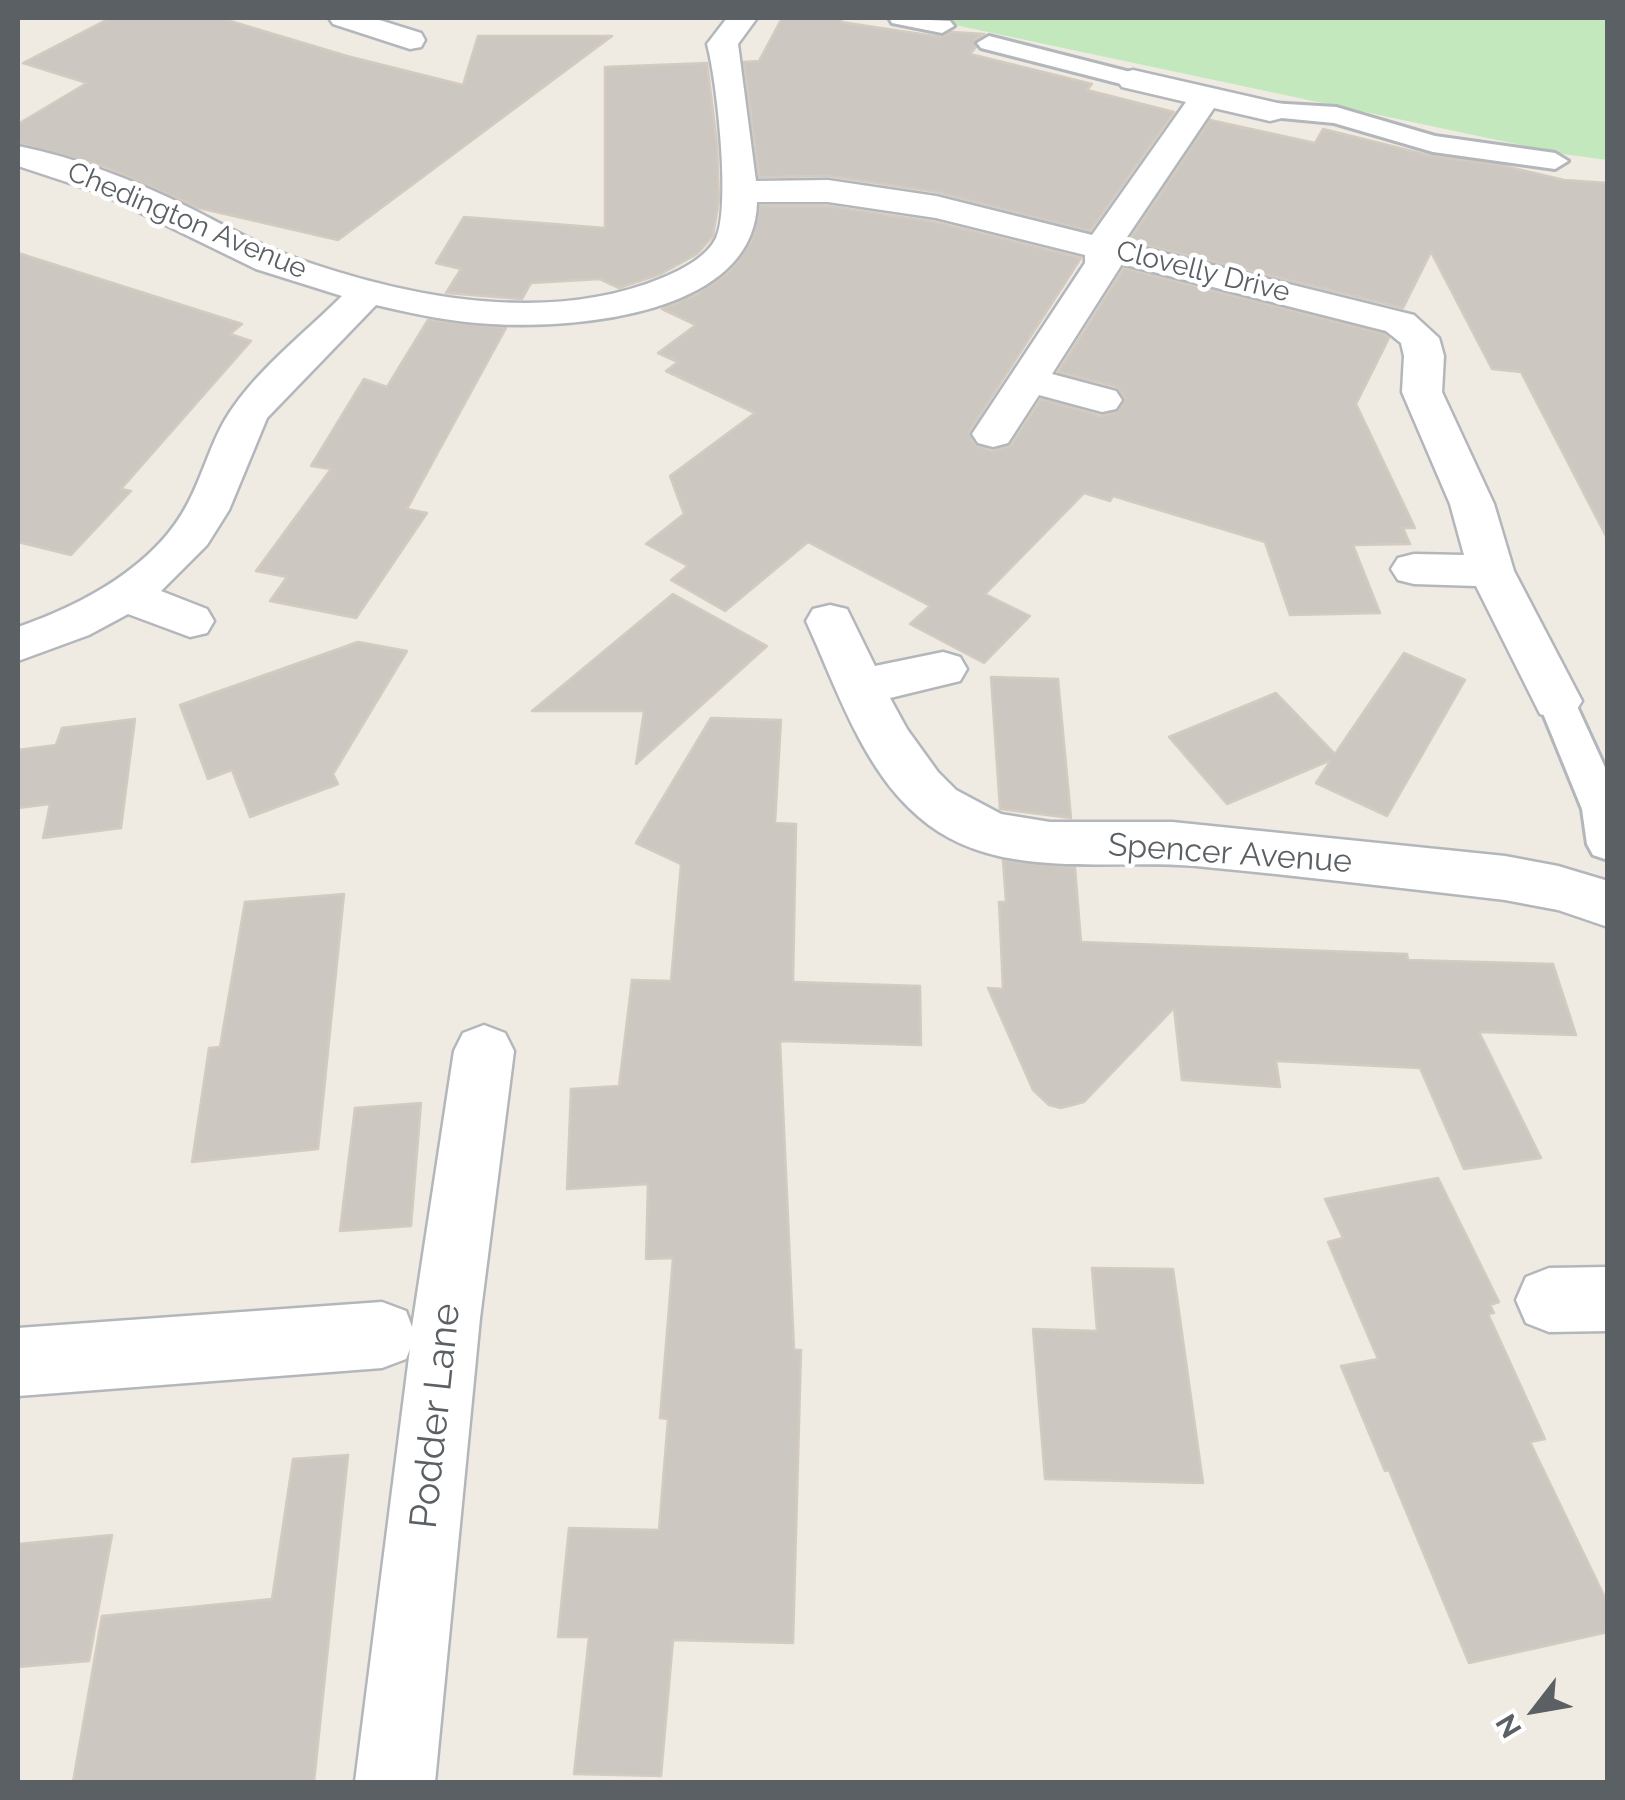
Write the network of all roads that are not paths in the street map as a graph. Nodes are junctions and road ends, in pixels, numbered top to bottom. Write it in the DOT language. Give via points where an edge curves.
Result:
graph roads {
  1 [pos="900,18"];
  2 [pos="367,20"];
  3 [pos="942,26"];
  4 [pos="718,35"];
  5 [pos="410,40"];
  6 [pos="989,42"];
  7 [pos="1133,80"];
  8 [pos="1206,96"];
  9 [pos="1270,111"];
  10 [pos="18,156"];
  11 [pos="1555,161"];
  12 [pos="738,192"];
  13 [pos="1102,248"];
  14 [pos="368,292"];
  15 [pos="1028,380"];
  16 [pos="1102,400"];
  17 [pos="993,434"];
  18 [pos="1414,570"];
  19 [pos="1492,570"];
  20 [pos="124,594"];
  21 [pos="190,621"];
  22 [pos="830,621"];
  23 [pos="18,644"];
  24 [pos="943,669"];
  25 [pos="862,686"];
  26 [pos="1557,702"];
  27 [pos="1608,844"];
  28 [pos="1608,905"];
  29 [pos="484,1051"];
  30 [pos="382,1334"];
  31 [pos="18,1362"];
  32 [pos="396,1782"];
  1 -- 3 [label="lane"];
  2 -- 5 [label="street"];
  4 -- 12 [label="street, Chedington Avenue" via="727,61"];
  6 -- 7 [label="lane"];
  7 -- 8 [label="street"];
  8 -- 9 [label="street"];
  8 -- 13 [label="street"];
  9 -- 11 [label="lane" via="1336,115 1433,144"];
  10 -- 14 [label="street, Chedington Avenue" via="113,183 265,260"];
  12 -- 13 [label="street, Clovelly Drive" via="882,197"];
  12 -- 14 [label="street, Chedington Avenue" via="738,230 716,262 677,284 611,306 524,315"];
  13 -- 15 [label="street" via="1104,262"];
  13 -- 19 [label="street, Clovelly Drive" via="1400,322 1419,338 1422,392 1472,504"];
  14 -- 20 [label="street" via="266,392 232,446 206,513 164,563"];
  15 -- 16 [label="street"];
  15 -- 17 [label="street"];
  18 -- 19 [label="street"];
  19 -- 26 [label="street, Clovelly Drive"];
  20 -- 21 [label="street"];
  20 -- 23 [label="street"];
  22 -- 25 [label="street, Spencer Avenue"];
  24 -- 25 [label="street"];
  25 -- 28 [label="street, Spencer Avenue" via="900,759 934,800 979,830 1016,842 1168,843 1500,878 1571,888"];
  26 -- 27 [label="lane" via="1602,809"];
  29 -- 32 [label="street, Podder Lane"];
  30 -- 31 [label="street"];
}
